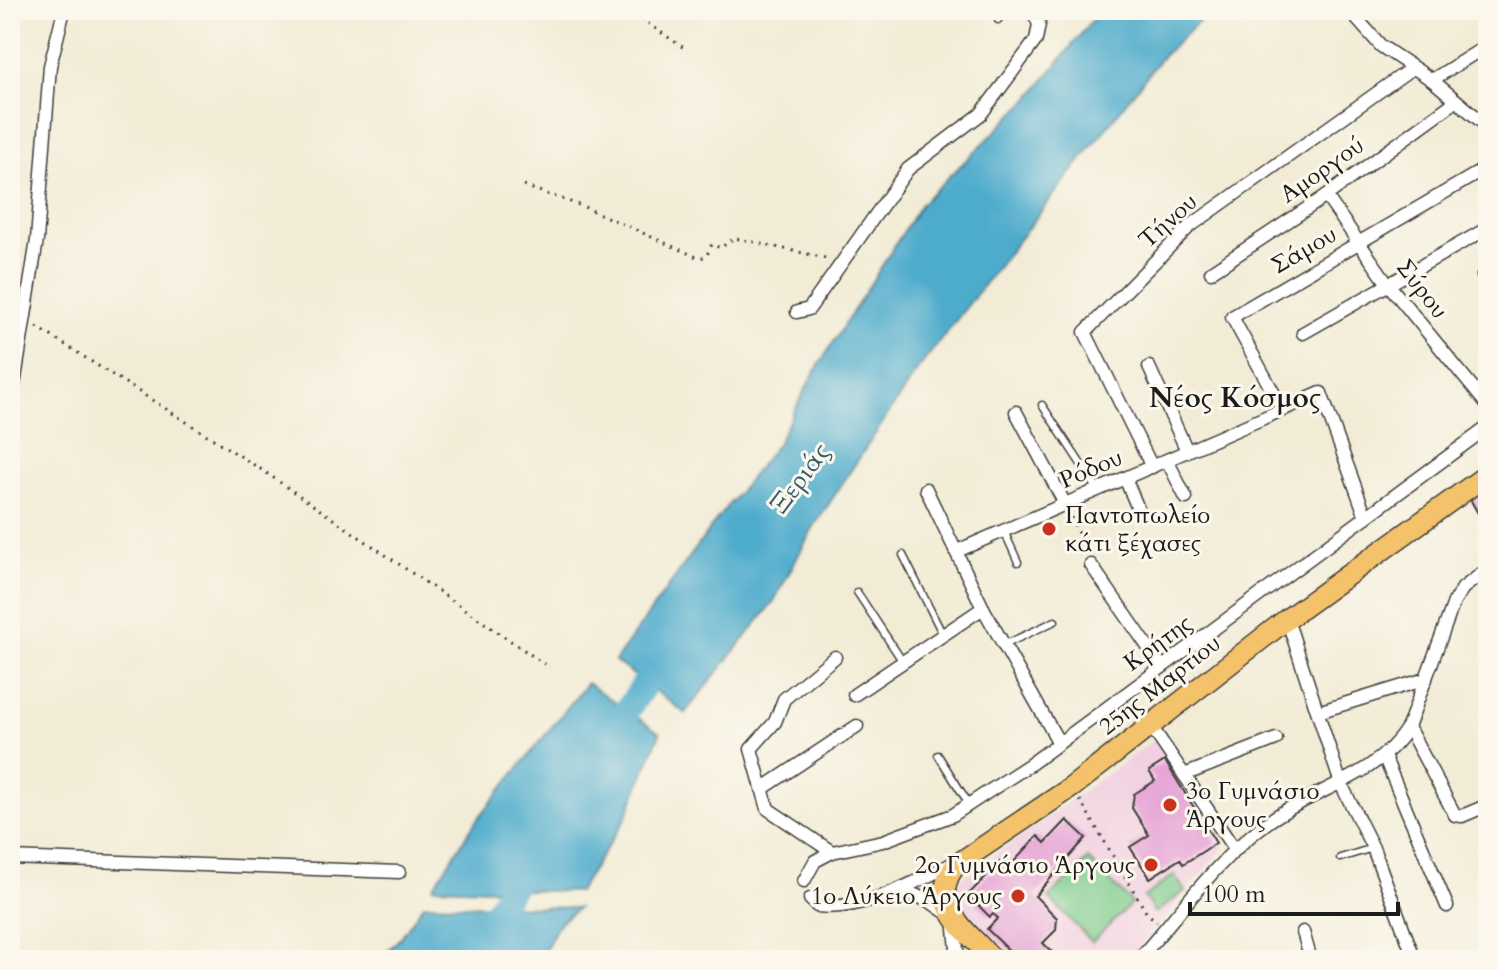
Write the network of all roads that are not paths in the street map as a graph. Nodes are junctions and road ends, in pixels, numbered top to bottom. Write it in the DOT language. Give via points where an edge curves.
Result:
graph roads {
  1 [pos="64,10"];
  2 [pos="1005,10"];
  3 [pos="1032,10"];
  4 [pos="1349,10"];
  5 [pos="998,20"];
  6 [pos="1488,45"];
  7 [pos="1412,68"];
  8 [pos="1432,80"];
  9 [pos="1456,101"];
  10 [pos="1486,122"];
  11 [pos="1488,167"];
  12 [pos="1326,196"];
  13 [pos="1488,228"];
  14 [pos="1359,243"];
  15 [pos="1211,272"];
  16 [pos="1388,284"];
  17 [pos="797,312"];
  18 [pos="1303,333"];
  19 [pos="1149,367"];
  20 [pos="1042,405"];
  21 [pos="1488,406"];
  22 [pos="10,410"];
  23 [pos="1283,410"];
  24 [pos="1016,412"];
  25 [pos="1488,427"];
  26 [pos="1187,451"];
  27 [pos="1167,460"];
  28 [pos="1152,467"];
  29 [pos="1488,474"];
  30 [pos="1125,478"];
  31 [pos="926,489"];
  32 [pos="1098,490"];
  33 [pos="1186,498"];
  34 [pos="1065,504"];
  35 [pos="1139,511"];
  36 [pos="1366,517"];
  37 [pos="1004,531"];
  38 [pos="957,551"];
  39 [pos="903,555"];
  40 [pos="1018,562"];
  41 [pos="1091,565"];
  42 [pos="1488,569"];
  43 [pos="857,592"];
  44 [pos="983,608"];
  45 [pos="1287,619"];
  46 [pos="1055,621"];
  47 [pos="943,635"];
  48 [pos="1004,645"];
  49 [pos="835,657"];
  50 [pos="903,662"];
  51 [pos="1162,667"];
  52 [pos="1426,679"];
  53 [pos="854,695"];
  54 [pos="1318,712"];
  55 [pos="857,726"];
  56 [pos="1151,726"];
  57 [pos="1408,727"];
  58 [pos="1276,739"];
  59 [pos="1059,743"];
  60 [pos="938,755"];
  61 [pos="1384,756"];
  62 [pos="1184,775"];
  63 [pos="1341,784"];
  64 [pos="762,789"];
  65 [pos="969,804"];
  66 [pos="1488,805"];
  67 [pos="1373,848"];
  68 [pos="1235,850"];
  69 [pos="832,852"];
  70 [pos="10,858"];
  71 [pos="1340,858"];
  72 [pos="962,859"];
  73 [pos="399,872"];
  74 [pos="804,881"];
  75 [pos="901,889"];
  76 [pos="810,899"];
  77 [pos="1447,906"];
  78 [pos="954,918"];
  79 [pos="1303,932"];
  80 [pos="958,960"];
  81 [pos="994,960"];
  82 [pos="1138,960"];
  83 [pos="1311,960"];
  84 [pos="1415,960"];
  1 -- 22 [label="street" via="50,66 37,240"];
  2 -- 5 [label="lane"];
  3 -- 17 [label="street" via="1039,24 1036,40 981,114 908,169 809,309"];
  4 -- 7 [label="street" via="1381,46"];
  6 -- 8 [label="street"];
  7 -- 8 [label="street"];
  7 -- 28 [label="street, Τήνου" via="1189,227 1085,332"];
  8 -- 9 [label="street"];
  9 -- 10 [label="street"];
  9 -- 12 [label="street, Αμοργού"];
  11 -- 14 [label="street, Σάμου"];
  12 -- 14 [label="street, Σύρου"];
  12 -- 15 [label="street, Αμοργού"];
  13 -- 16 [label="street"];
  14 -- 16 [label="street, Σύρου"];
  14 -- 23 [label="street, Σάμου" via="1232,317"];
  16 -- 18 [label="street"];
  16 -- 21 [label="street, Σύρου"];
  19 -- 26 [label="street"];
  20 -- 32 [label="lane"];
  23 -- 26 [label="street, Ρόδου"];
  23 -- 36 [label="street, Ρόδου" via="1321,393"];
  24 -- 34 [label="street"];
  25 -- 36 [label="street, Κρήτης"];
  26 -- 27 [label="street, Ρόδου"];
  27 -- 28 [label="street, Ρόδου"];
  27 -- 33 [label="street"];
  28 -- 30 [label="street, Ρόδου"];
  29 -- 45 [label="main road, 25ης Μαρτίου"];
  30 -- 32 [label="street, Ρόδου"];
  30 -- 35 [label="street"];
  31 -- 38 [label="street"];
  32 -- 34 [label="street, Ρόδου"];
  34 -- 37 [label="street, Ρόδου"];
  36 -- 51 [label="street, Κρήτης"];
  37 -- 38 [label="street, Ρόδου"];
  37 -- 40 [label="lane"];
  38 -- 44 [label="street"];
  39 -- 47 [label="lane"];
  41 -- 51 [label="street"];
  42 -- 52 [label="street" via="1454,602"];
  43 -- 50 [label="lane"];
  44 -- 47 [label="street"];
  44 -- 48 [label="street"];
  45 -- 54 [label="street"];
  45 -- 56 [label="main road, 25ης Μαρτίου"];
  46 -- 48 [label="lane"];
  47 -- 50 [label="street"];
  48 -- 59 [label="street"];
  49 -- 64 [label="street" via="784,699 775,722 751,749"];
  50 -- 53 [label="street"];
  51 -- 59 [label="street, Κρήτης"];
  52 -- 54 [label="street"];
  52 -- 57 [label="street"];
  54 -- 63 [label="street"];
  55 -- 64 [label="street"];
  56 -- 62 [label="street"];
  56 -- 72 [label="main road, 25ης Μαρτίου" via="1072,787"];
  57 -- 61 [label="street"];
  57 -- 66 [label="street" via="1455,815"];
  58 -- 62 [label="street"];
  59 -- 65 [label="street, Κρήτης"];
  60 -- 65 [label="lane"];
  61 -- 63 [label="street"];
  61 -- 77 [label="street"];
  62 -- 68 [label="street"];
  63 -- 67 [label="street"];
  63 -- 68 [label="street" via="1270,820"];
  64 -- 69 [label="street" via="777,819"];
  65 -- 69 [label="street, Κρήτης" via="883,841"];
  67 -- 71 [label="lane"];
  67 -- 84 [label="street"];
  68 -- 82 [label="street"];
  69 -- 74 [label="street" via="815,861"];
  70 -- 73 [label="street"];
  72 -- 75 [label="street"];
  72 -- 78 [label="main road" via="945,880 945,899"];
  75 -- 76 [label="street" via="829,908"];
  75 -- 78 [label="street"];
  78 -- 80 [label="street"];
  78 -- 81 [label="main road"];
  79 -- 83 [label="street"];
}
